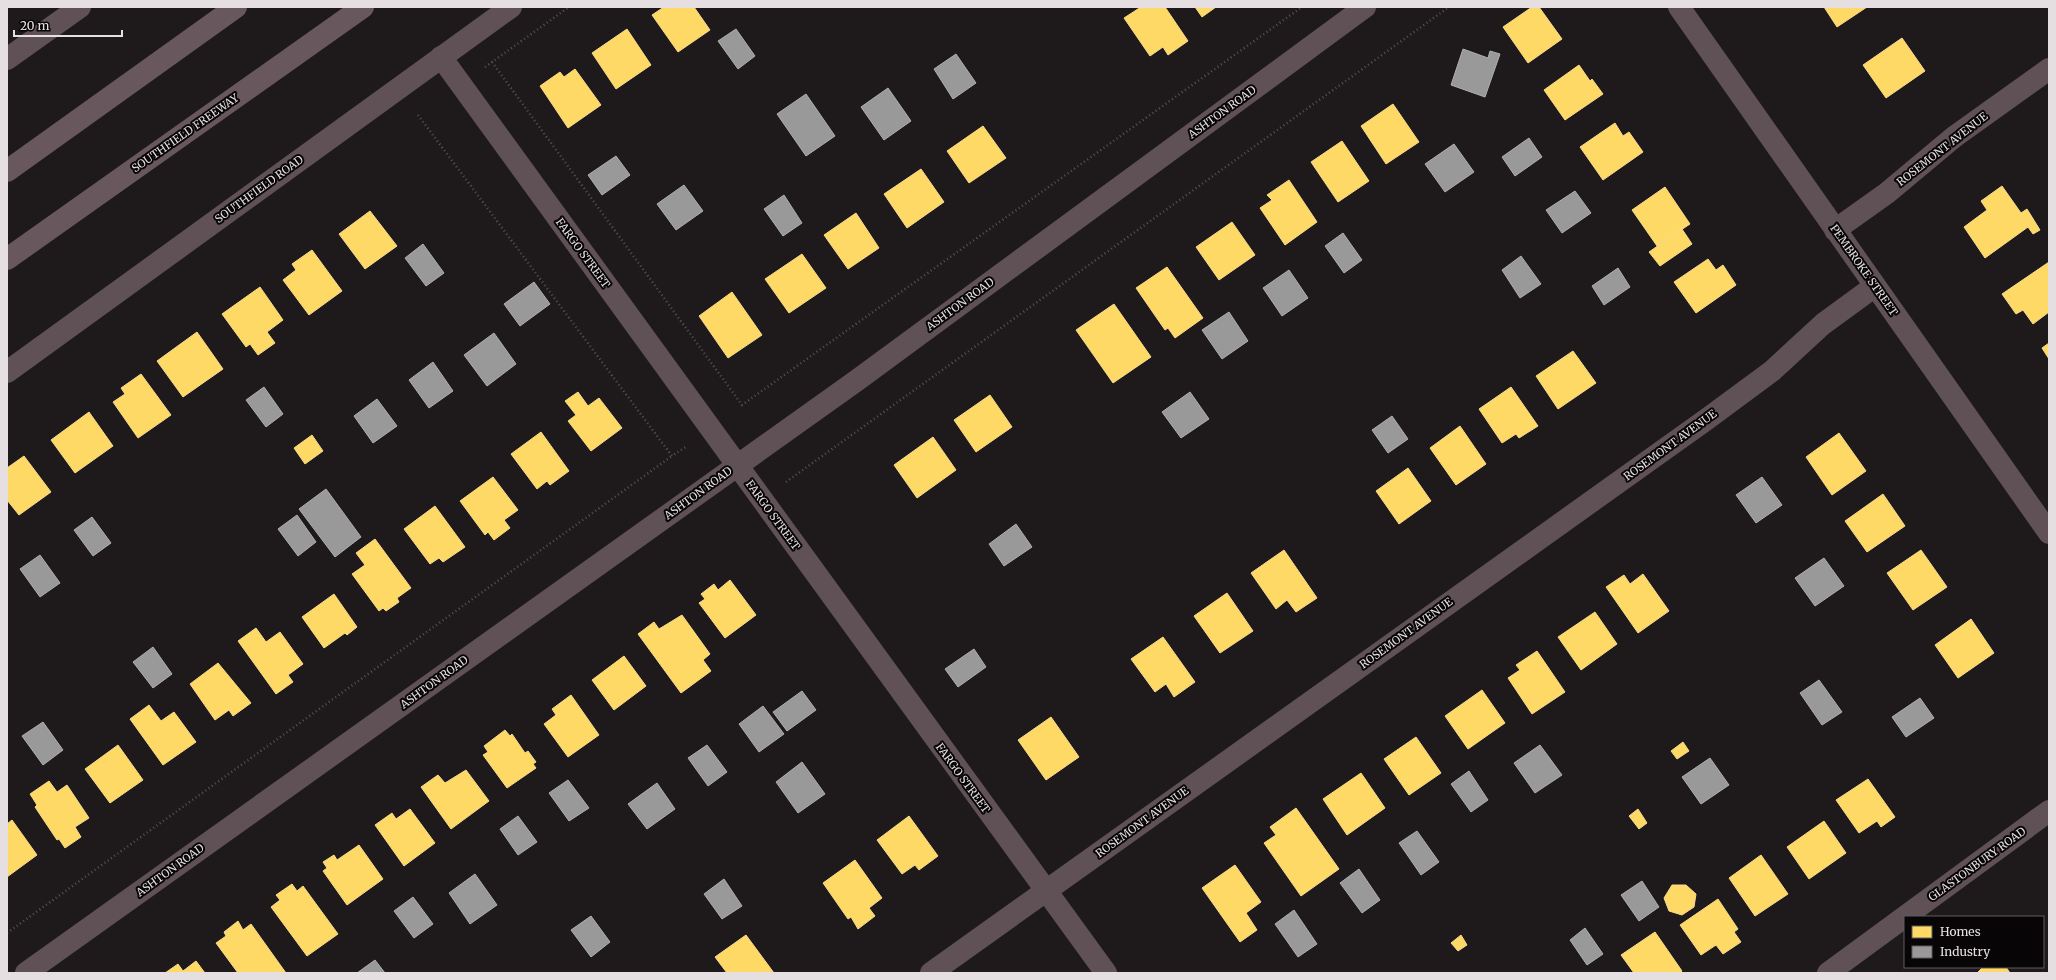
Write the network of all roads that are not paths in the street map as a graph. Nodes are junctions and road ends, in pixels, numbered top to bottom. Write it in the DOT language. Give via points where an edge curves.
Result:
graph roads {
  1 [pos="80,7"];
  2 [pos="236,7"];
  3 [pos="363,7"];
  4 [pos="511,7"];
  5 [pos="1365,7"];
  6 [pos="1679,7"];
  7 [pos="441,57"];
  8 [pos="7,59"];
  9 [pos="2049,69"];
  10 [pos="128,85"];
  11 [pos="7,158"];
  12 [pos="7,172"];
  13 [pos="1835,230"];
  14 [pos="7,259"];
  15 [pos="1875,286"];
  16 [pos="7,372"];
  17 [pos="737,465"];
  18 [pos="2049,533"];
  19 [pos="2049,811"];
  20 [pos="1046,891"];
  21 [pos="1906,916"];
  22 [pos="1904,917"];
  23 [pos="26,973"];
  24 [pos="931,973"];
  25 [pos="1106,973"];
  26 [pos="1828,973"];
  1 -- 8 [label="main road"];
  2 -- 10 [label="highway"];
  3 -- 14 [label="highway, SOUTHFIELD FREEWAY"];
  4 -- 7 [label="main road, SOUTHFIELD ROAD"];
  5 -- 17 [label="street, ASHTON ROAD" via="856,381"];
  6 -- 13 [label="street, PEMBROKE STREET"];
  7 -- 16 [label="main road, SOUTHFIELD ROAD"];
  7 -- 17 [label="street, FARGO STREET"];
  9 -- 13 [label="street, ROSEMONT AVENUE" via="1954,136 1887,192"];
  10 -- 11 [label="highway"];
  10 -- 12 [label="highway"];
  13 -- 15 [label="street, PEMBROKE STREET"];
  15 -- 18 [label="street, PEMBROKE STREET"];
  15 -- 20 [label="street, ROSEMONT AVENUE" via="1823,324 1772,371"];
  17 -- 20 [label="street, FARGO STREET"];
  17 -- 23 [label="street, ASHTON ROAD"];
  19 -- 21 [label="street, GLASTONBURY ROAD"];
  20 -- 24 [label="street, ROSEMONT AVENUE"];
  20 -- 25 [label="street, FARGO STREET"];
  22 -- 26 [label="street, GLASTONBURY ROAD"];
}
